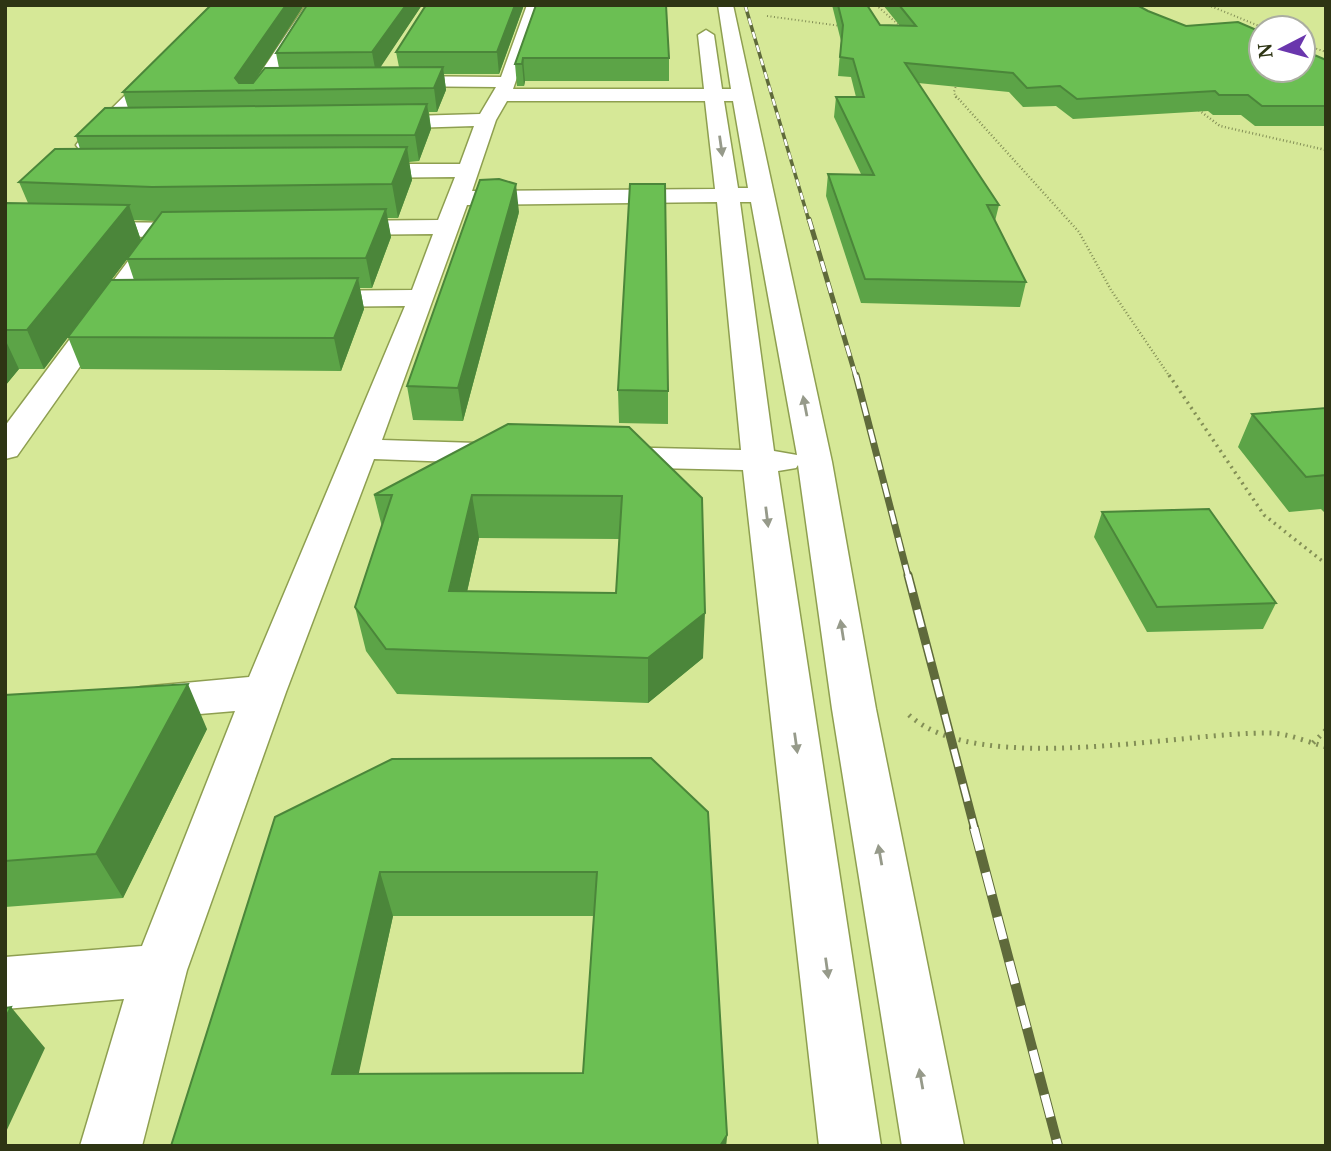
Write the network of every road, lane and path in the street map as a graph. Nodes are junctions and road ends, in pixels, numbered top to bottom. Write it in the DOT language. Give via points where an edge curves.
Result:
graph roads {
  1 [pos="225,5"];
  2 [pos="314,5"];
  3 [pos="535,5"];
  4 [pos="876,5"];
  5 [pos="1208,5"];
  6 [pos="718,7"];
  7 [pos="1247,21"];
  8 [pos="845,26"];
  9 [pos="889,27"];
  10 [pos="397,59"];
  11 [pos="958,81"];
  12 [pos="262,83"];
  13 [pos="289,83"];
  14 [pos="727,95"];
  15 [pos="497,99"];
  16 [pos="1192,104"];
  17 [pos="361,123"];
  18 [pos="105,125"];
  19 [pos="131,125"];
  20 [pos="264,125"];
  21 [pos="1326,150"];
  22 [pos="69,162"];
  23 [pos="331,171"];
  24 [pos="745,195"];
  25 [pos="458,198"];
  26 [pos="59,228"];
  27 [pos="312,229"];
  28 [pos="217,230"];
  29 [pos="163,231"];
  30 [pos="422,298"];
  31 [pos="288,299"];
  32 [pos="5,449"];
  33 [pos="359,449"];
  34 [pos="539,455"];
  35 [pos="580,456"];
  36 [pos="759,461"];
  37 [pos="816,462"];
  38 [pos="1326,564"];
  39 [pos="847,661"];
  40 [pos="264,692"];
  41 [pos="101,706"];
  42 [pos="1326,730"];
  43 [pos="1312,743"];
  44 [pos="1326,747"];
  45 [pos="160,970"];
  46 [pos="5,984"];
  47 [pos="111,1146"];
  48 [pos="850,1146"];
  49 [pos="933,1146"];
  1 -- 18 [label="street"];
  2 -- 12 [label="street"];
  3 -- 15 [label="street"];
  4 -- 9 [label="path" via="904,29"];
  5 -- 7 [label="path"];
  6 -- 8 [label="path"];
  6 -- 14 [label="street"];
  10 -- 15 [label="street" via="376,81"];
  11 -- 38 [label="path" via="954,92 958,101 1079,232 1111,290 1264,515"];
  12 -- 13 [label="street"];
  12 -- 20 [label="street" via="236,126"];
  14 -- 15 [label="street"];
  14 -- 24 [label="street"];
  15 -- 17 [label="street"];
  15 -- 25 [label="street"];
  16 -- 21 [label="path" via="1220,125"];
  18 -- 19 [label="street"];
  18 -- 22 [label="street"];
  23 -- 25 [label="street"];
  24 -- 25 [label="street"];
  24 -- 36 [label="street" via="738,302"];
  37 -- 24 [label="street, one-way"];
  25 -- 27 [label="street"];
  25 -- 30 [label="street"];
  26 -- 29 [label="street"];
  28 -- 29 [label="street"];
  29 -- 32 [label="street" via="127,300"];
  30 -- 31 [label="street"];
  30 -- 33 [label="street"];
  33 -- 34 [label="street"];
  33 -- 40 [label="street"];
  35 -- 36 [label="street"];
  36 -- 37 [label="street"];
  36 -- 48 [label="street, one-way"];
  39 -- 37 [label="street, one-way"];
  39 -- 43 [label="path" via="920,724 953,738 1025,749 1272,733"];
  49 -- 39 [label="street, one-way"];
  40 -- 41 [label="street"];
  40 -- 45 [label="street"];
  42 -- 43 [label="path"];
  43 -- 44 [label="path"];
  45 -- 46 [label="street"];
  45 -- 47 [label="street"];
}
